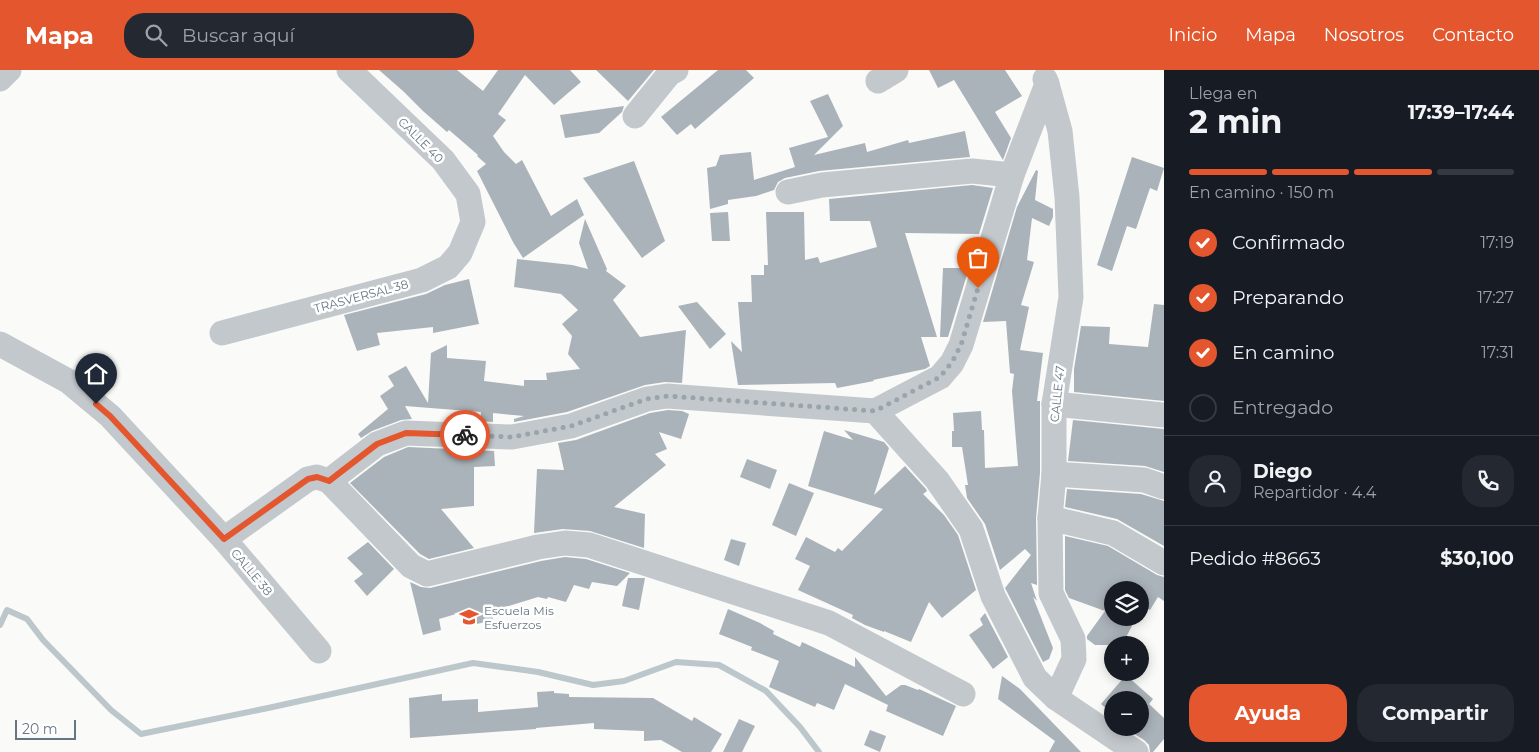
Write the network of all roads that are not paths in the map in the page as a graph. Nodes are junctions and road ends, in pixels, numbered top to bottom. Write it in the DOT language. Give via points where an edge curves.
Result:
graph roads {
  1 [pos="8,70"];
  2 [pos="350,70"];
  3 [pos="676,70"];
  4 [pos="1044,77"];
  5 [pos="0,79"];
  6 [pos="635,116"];
  7 [pos="1012,176"];
  8 [pos="788,192"];
  9 [pos="473,222"];
  10 [pos="222,333"];
  11 [pos="0,344"];
  12 [pos="1054,404"];
  13 [pos="875,411"];
  14 [pos="1164,415"];
  15 [pos="1054,474"];
  16 [pos="329,481"];
  17 [pos="1164,487"];
  18 [pos="1050,518"];
  19 [pos="224,539"];
  20 [pos="1164,563"];
  21 [pos="318,651"];
  22 [pos="962,694"];
  23 [pos="1056,698"];
  24 [pos="1136,752"];
  1 -- 5 [label="street"];
  2 -- 9 [label="street, CALLE 40" via="443,160 468,194"];
  3 -- 6 [label="street" via="669,74"];
  4 -- 7 [label="street"];
  4 -- 12 [label="street, CALLE 47" via="1060,131 1067,197 1071,297"];
  7 -- 8 [label="street" via="972,171 822,185"];
  7 -- 13 [label="street" via="961,345 952,362 940,377"];
  9 -- 10 [label="street, TRASVERSAL 38" via="460,253 448,267 422,280"];
  11 -- 19 [label="street, CALLE 38" via="68,381 110,416"];
  12 -- 14 [label="street"];
  12 -- 15 [label="street, CALLE 47"];
  13 -- 16 [label="street" via="667,396 647,399 571,426 512,437 406,433 377,444"];
  13 -- 23 [label="street" via="937,480 971,529 993,596 1035,678"];
  15 -- 17 [label="street" via="1144,480"];
  15 -- 18 [label="street, CALLE 47"];
  16 -- 19 [label="street" via="317,477 308,479"];
  16 -- 22 [label="street" via="411,566 426,574 538,547 565,543 589,546 829,624"];
  18 -- 20 [label="street" via="1113,533"];
  18 -- 23 [label="street, CALLE 47" via="1051,593 1073,639 1074,659"];
  19 -- 21 [label="street, CALLE 38"];
  23 -- 24 [label="street"];
}
